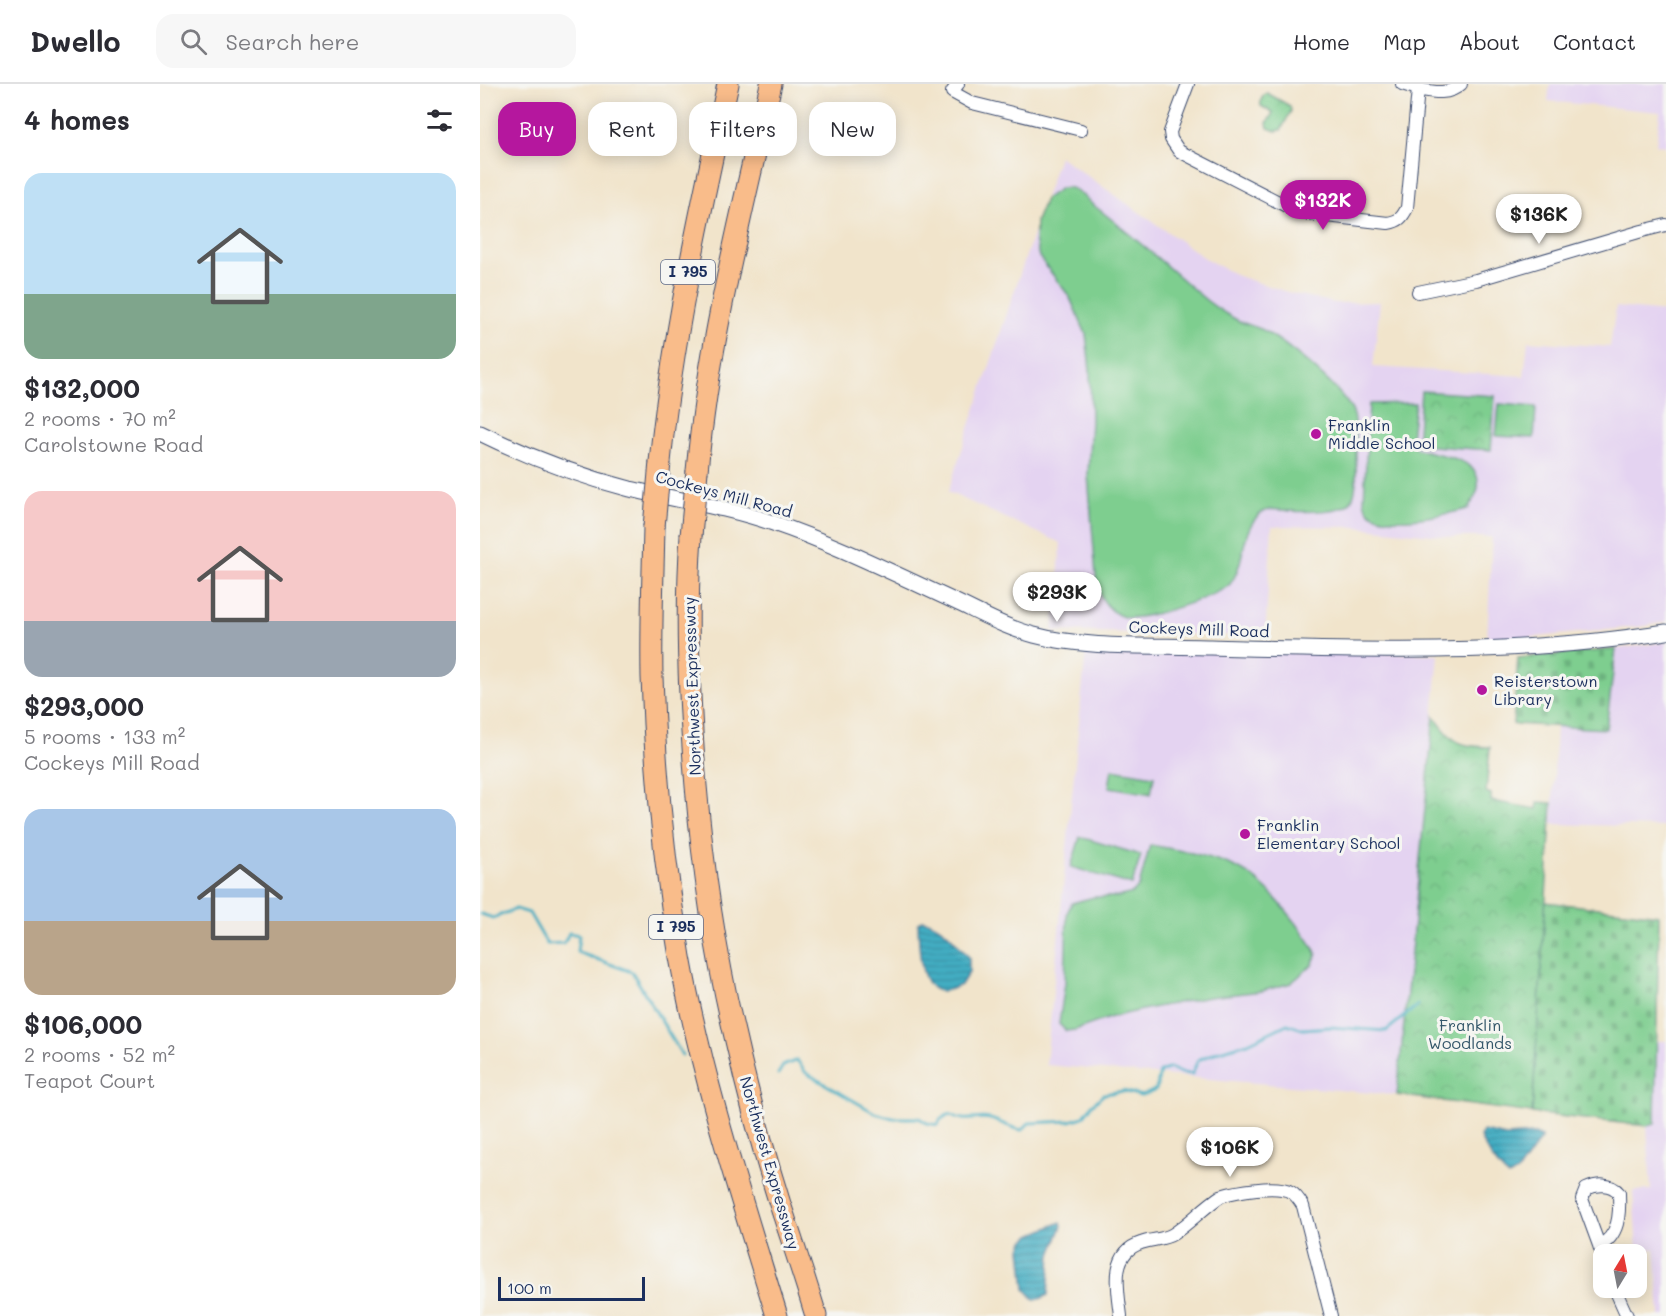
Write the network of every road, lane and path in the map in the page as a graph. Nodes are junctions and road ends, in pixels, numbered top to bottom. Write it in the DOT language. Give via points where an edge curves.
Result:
graph roads {
  1 [pos="728,84"];
  2 [pos="771,84"];
  3 [pos="958,84"];
  4 [pos="1188,84"];
  5 [pos="1402,84"];
  6 [pos="1461,84"];
  7 [pos="1418,89"];
  8 [pos="1081,130"];
  9 [pos="1666,225"];
  10 [pos="1418,292"];
  11 [pos="480,433"];
  12 [pos="1666,632"];
  13 [pos="1599,1246"];
  14 [pos="1619,1298"];
  15 [pos="777,1316"];
  16 [pos="816,1316"];
  17 [pos="1121,1316"];
  18 [pos="1331,1316"];
  19 [pos="1627,1316"];
  1 -- 15 [label="highway, I 795, bridge" via="672,357 654,527 652,675 664,839 680,956 718,1119"];
  2 -- 16 [label="highway, Northwest Expressway / I 795, bridge" via="727,279 702,417 688,575 690,719 703,858 733,1032 779,1202"];
  3 -- 8 [label="street" via="952,92 972,104"];
  4 -- 7 [label="street" via="1170,132 1179,151 1300,213 1388,223 1403,217 1407,208"];
  5 -- 7 [label="street"];
  6 -- 7 [label="street" via="1449,92"];
  9 -- 10 [label="street" via="1476,280"];
  11 -- 12 [label="street, Cockeys Mill Road" via="507,447 603,481 777,524 1015,629 1054,639 1301,650 1431,650"];
  13 -- 13 [label="street" via="1582,1199 1586,1189 1606,1185 1618,1193 1616,1228 1609,1241"];
  14 -- 19 [label="street"];
  17 -- 18 [label="street" via="1117,1278 1126,1251 1173,1234 1221,1196 1275,1188 1291,1192 1303,1206"];
}
